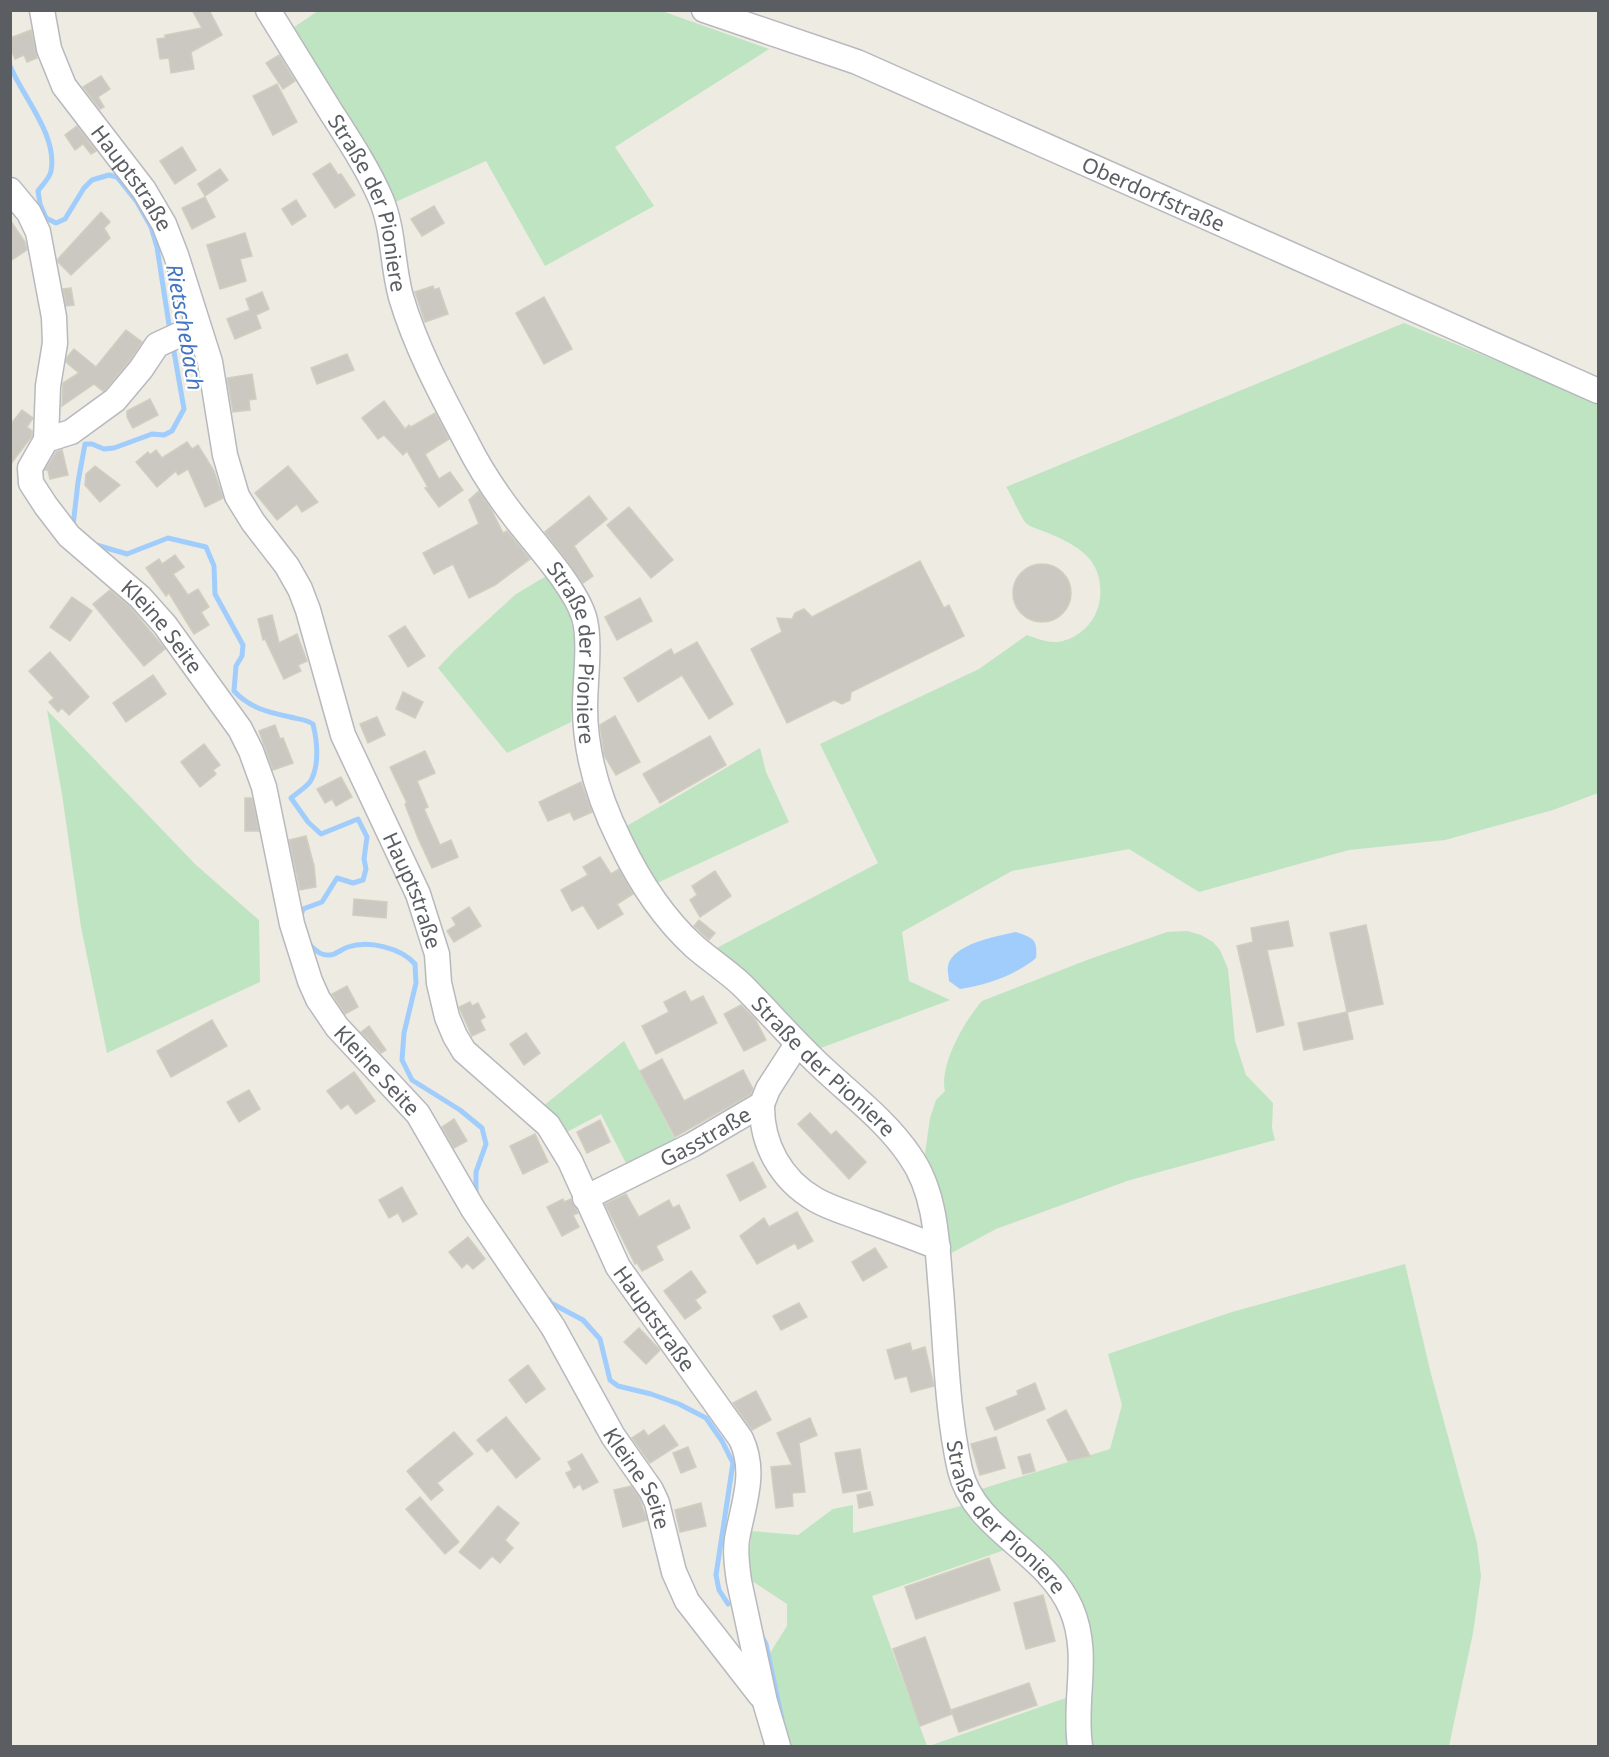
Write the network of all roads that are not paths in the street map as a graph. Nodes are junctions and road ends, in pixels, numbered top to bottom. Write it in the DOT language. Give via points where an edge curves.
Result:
graph roads {
  1 [pos="42,10"];
  2 [pos="268,10"];
  3 [pos="704,10"];
  4 [pos="10,190"];
  5 [pos="192,329"];
  6 [pos="1599,391"];
  7 [pos="46,440"];
  8 [pos="797,1044"];
  9 [pos="762,1104"];
  10 [pos="585,1198"];
  11 [pos="938,1247"];
  12 [pos="765,1702"];
  13 [pos="778,1746"];
  14 [pos="1080,1746"];
  1 -- 5 [label="street, Hauptstraße" via="49,48 64,86 144,190 164,224 176,255"];
  2 -- 8 [label="street, Straße der Pioniere" via="381,201 401,298 413,334 470,450 511,513 552,564 584,616 587,747 622,846 675,925 741,984"];
  3 -- 6 [label="street, Oberdorfstraße" via="857,62"];
  4 -- 7 [label="street, Kleine Seite" via="29,213 38,232 54,317"];
  5 -- 7 [label="street" via="157,345 116,400 71,432"];
  5 -- 10 [label="street, Hauptstraße" via="210,362 225,455 237,496 300,589 343,735 418,894 437,954 439,983 455,1036 464,1051 548,1125 570,1161"];
  7 -- 12 [label="street, Kleine Seite" via="30,468 31,483 46,506 69,536 140,597 165,625 240,729 251,751 266,796 292,924 318,999 337,1027 418,1114 473,1209 553,1327 613,1436 651,1490 674,1572 687,1601"];
  8 -- 9 [label="street, Gasstraße"];
  8 -- 11 [label="street, Straße der Pioniere" via="891,1130 909,1153 929,1192"];
  9 -- 10 [label="street, Gasstraße" via="692,1145"];
  9 -- 11 [label="street" via="762,1125 770,1149 803,1191 831,1208"];
  10 -- 12 [label="street, Hauptstraße" via="618,1267 748,1454 748,1484 736,1563"];
  11 -- 14 [label="street, Straße der Pioniere" via="949,1391 963,1481 969,1495 990,1520 1051,1575 1072,1610 1082,1644"];
  12 -- 13 [label="street, Hauptstraße"];
}
